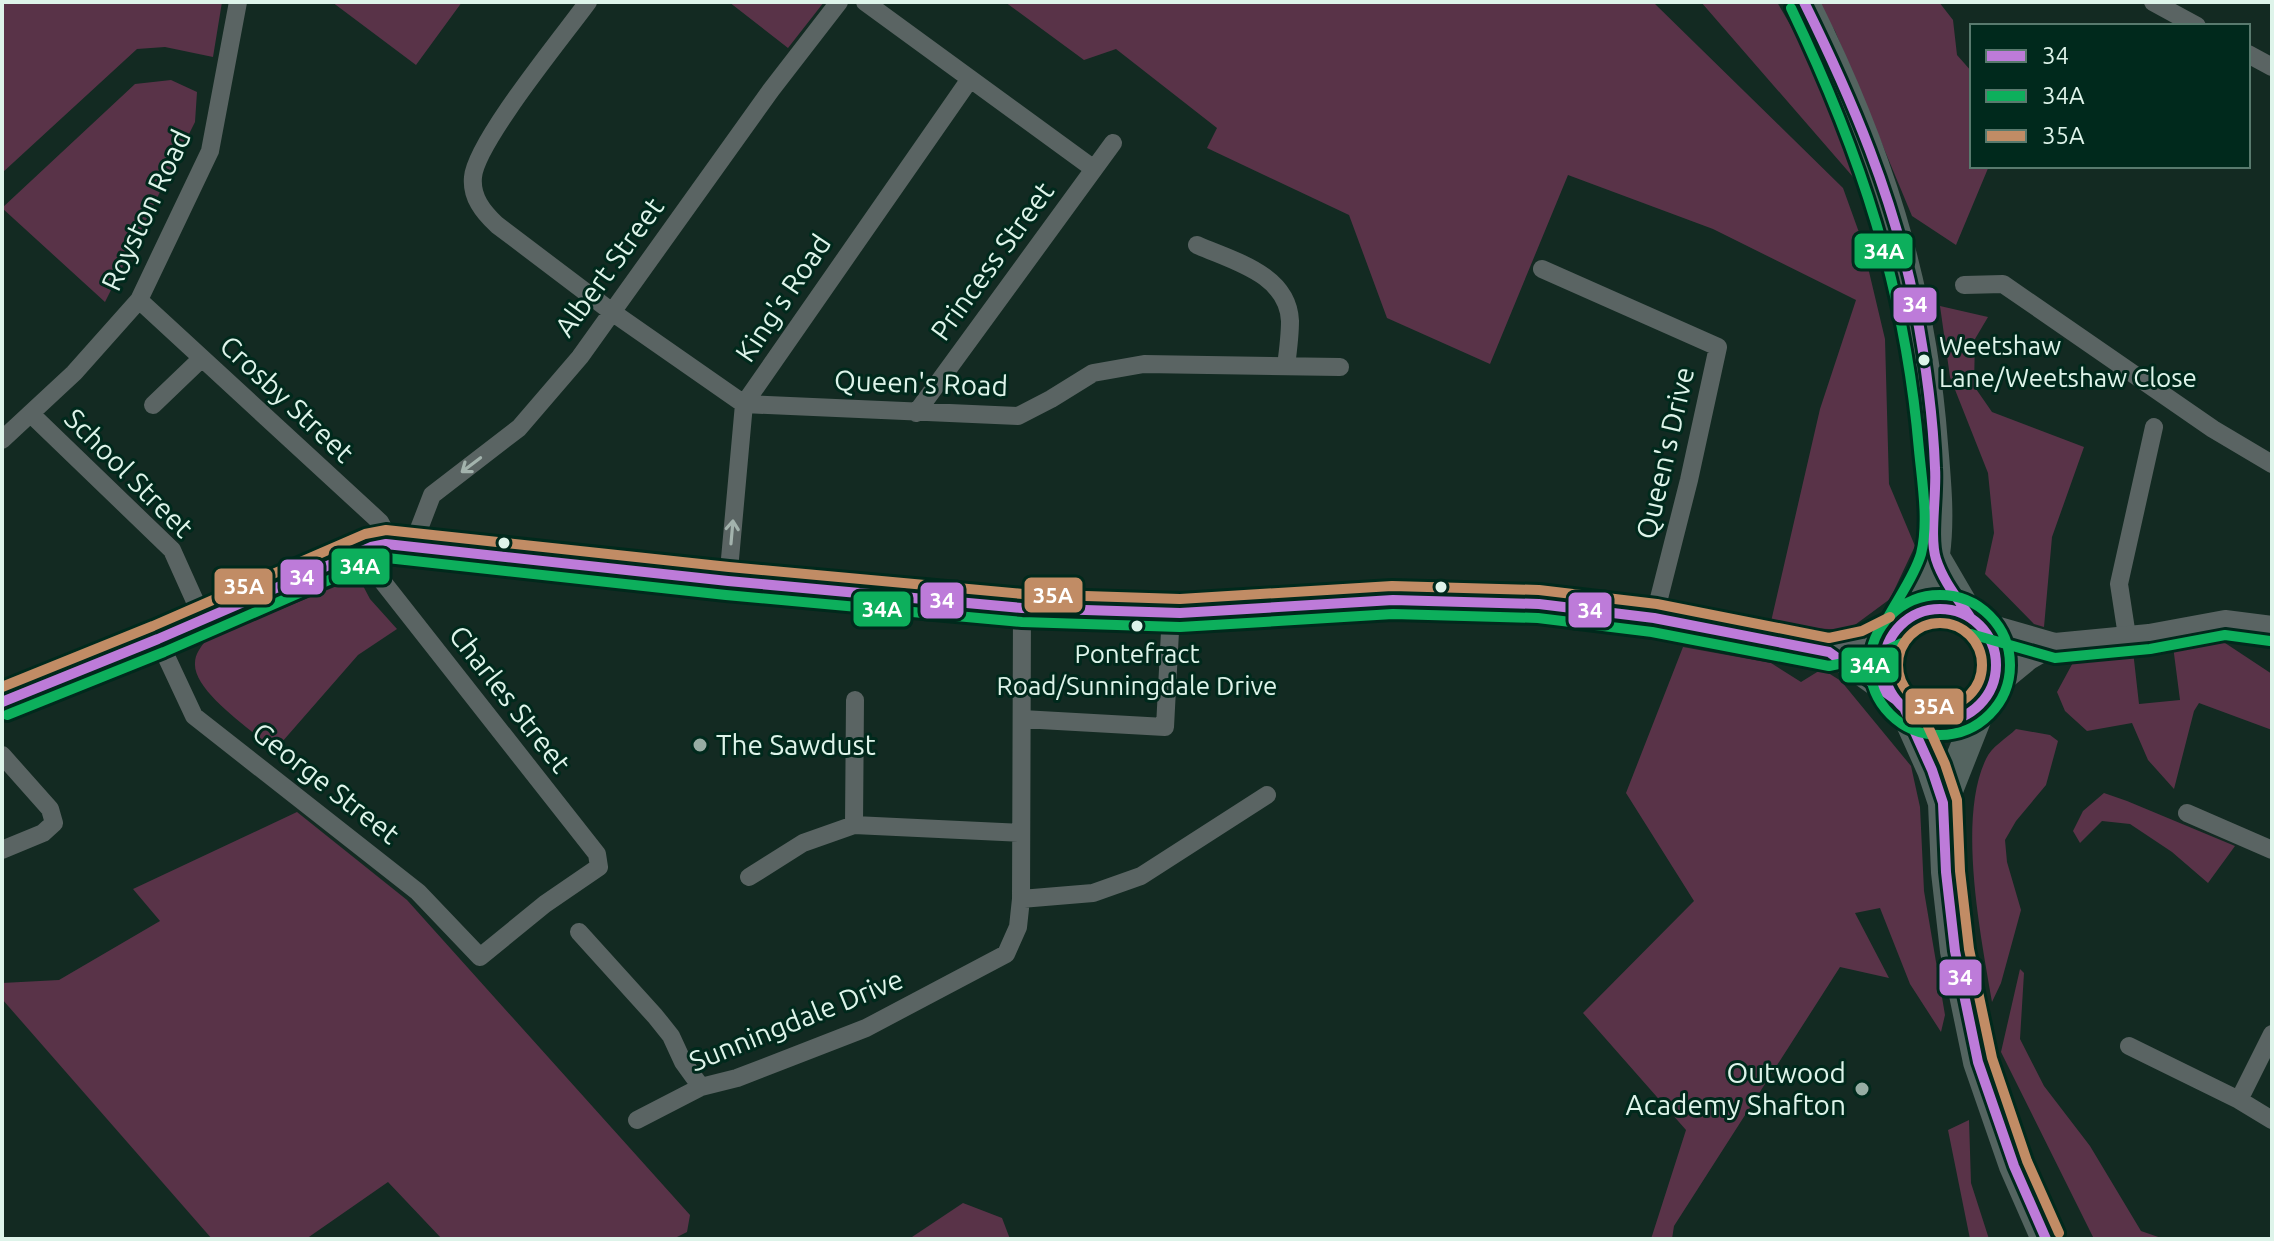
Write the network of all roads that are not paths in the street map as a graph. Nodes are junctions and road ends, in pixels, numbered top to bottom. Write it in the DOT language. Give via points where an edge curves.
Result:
graph roads {
  1 [pos="238,2"];
  2 [pos="588,2"];
  3 [pos="839,2"];
  4 [pos="865,2"];
  5 [pos="1804,2"];
  6 [pos="2153,2"];
  7 [pos="2180,8"];
  8 [pos="2195,24"];
  9 [pos="2250,55"];
  10 [pos="2272,67"];
  11 [pos="970,79"];
  12 [pos="1113,143"];
  13 [pos="1094,169"];
  14 [pos="1197,245"];
  15 [pos="1542,269"];
  16 [pos="1964,285"];
  17 [pos="139,300"];
  18 [pos="612,312"];
  19 [pos="202,358"];
  20 [pos="1286,366"];
  21 [pos="1340,367"];
  22 [pos="744,404"];
  23 [pos="153,405"];
  24 [pos="916,413"];
  25 [pos="31,414"];
  26 [pos="2154,427"];
  27 [pos="2,440"];
  28 [pos="2272,464"];
  29 [pos="379,546"];
  30 [pos="412,547"];
  31 [pos="1935,557"];
  32 [pos="728,581"];
  33 [pos="1022,608"];
  34 [pos="1171,612"];
  35 [pos="1654,618"];
  36 [pos="203,619"];
  37 [pos="1972,619"];
  38 [pos="2272,627"];
  39 [pos="1898,628"];
  40 [pos="2127,636"];
  41 [pos="158,639"];
  42 [pos="2055,644"];
  43 [pos="1829,652"];
  44 [pos="1987,697"];
  45 [pos="855,700"];
  46 [pos="2,702"];
  47 [pos="1901,705"];
  48 [pos="1022,719"];
  49 [pos="2,755"];
  50 [pos="1267,795"];
  51 [pos="1943,803"];
  52 [pos="2187,813"];
  53 [pos="854,825"];
  54 [pos="1021,833"];
  55 [pos="2,850"];
  56 [pos="2272,850"];
  57 [pos="749,877"];
  58 [pos="1021,899"];
  59 [pos="579,932"];
  60 [pos="480,957"];
  61 [pos="2272,1034"];
  62 [pos="2129,1046"];
  63 [pos="701,1087"];
  64 [pos="2239,1100"];
  65 [pos="637,1120"];
  66 [pos="2272,1120"];
  67 [pos="2046,1239"];
  1 -- 17 [label="street, Royston Road" via="210,151"];
  2 -- 18 [label="street" via="492,134 473,176 474,194 497,225"];
  3 -- 18 [label="street, Albert Street"];
  4 -- 11 [label="street"];
  5 -- 31 [label="highway" via="1845,88 1900,241 1931,422"];
  6 -- 7 [label="street"];
  7 -- 8 [label="street"];
  9 -- 10 [label="street"];
  11 -- 13 [label="street"];
  11 -- 22 [label="street, King's Road"];
  12 -- 13 [label="street, Princess Street"];
  13 -- 24 [label="street, Princess Street"];
  14 -- 20 [label="street" via="1261,273 1278,287 1290,318"];
  15 -- 35 [label="street, Queen's Drive" via="1718,347"];
  16 -- 28 [label="street" via="2003,284"];
  17 -- 19 [label="street, Crosby Street"];
  17 -- 25 [label="street, Royston Road"];
  18 -- 22 [label="street"];
  18 -- 30 [label="street, Albert Street, one-way" via="531,416 432,495"];
  19 -- 23 [label="street"];
  19 -- 29 [label="street, Crosby Street" via="380,522 386,533"];
  20 -- 21 [label="street, Queen's Road"];
  20 -- 24 [label="street, Queen's Road" via="1144,364 1093,373 1018,416"];
  22 -- 24 [label="street, Queen's Road"];
  32 -- 22 [label="street, King's Road, one-way"];
  25 -- 27 [label="street, Royston Road"];
  25 -- 36 [label="street, School Street" via="172,550"];
  26 -- 40 [label="street" via="2119,584"];
  29 -- 30 [label="street"];
  29 -- 36 [label="street"];
  29 -- 60 [label="street, Charles Street" via="379,577 597,854 599,867"];
  30 -- 32 [label="street"];
  31 -- 37 [label="highway"];
  31 -- 39 [label="highway"];
  32 -- 33 [label="street"];
  33 -- 34 [label="street"];
  33 -- 48 [label="street, Sunningdale Drive"];
  34 -- 35 [label="street" via="1393,600 1539,604"];
  34 -- 48 [label="street" via="1165,727"];
  35 -- 43 [label="street"];
  36 -- 41 [label="street"];
  37 -- 39 [label="highway" via="1941,609 1926,611"];
  37 -- 42 [label="street"];
  37 -- 44 [label="highway" via="1988,636 1995,654 1996,673"];
  38 -- 40 [label="street" via="2225,621"];
  39 -- 43 [label="street" via="1867,644"];
  39 -- 47 [label="highway" via="1884,665 1887,684"];
  40 -- 42 [label="street"];
  41 -- 46 [label="street"];
  41 -- 60 [label="street, George Street" via="194,716 418,892"];
  42 -- 44 [label="street" via="2029,659"];
  43 -- 47 [label="street"];
  44 -- 47 [label="highway" via="1954,720 1929,720"];
  44 -- 51 [label="highway"];
  45 -- 53 [label="street"];
  47 -- 51 [label="highway"];
  48 -- 54 [label="street, Sunningdale Drive"];
  49 -- 55 [label="street" via="50,809 54,823"];
  50 -- 58 [label="street" via="1141,876 1093,893"];
  51 -- 67 [label="highway" via="1955,951 1975,1049 2014,1166"];
  52 -- 56 [label="street"];
  53 -- 54 [label="street"];
  53 -- 57 [label="street" via="803,843"];
  54 -- 58 [label="street, Sunningdale Drive"];
  58 -- 63 [label="street, Sunningdale Drive" via="1018,927 1006,954 866,1028"];
  59 -- 63 [label="street" via="671,1036"];
  61 -- 64 [label="street"];
  62 -- 64 [label="street"];
  63 -- 65 [label="street, Sunningdale Drive"];
  64 -- 66 [label="street"];
}
